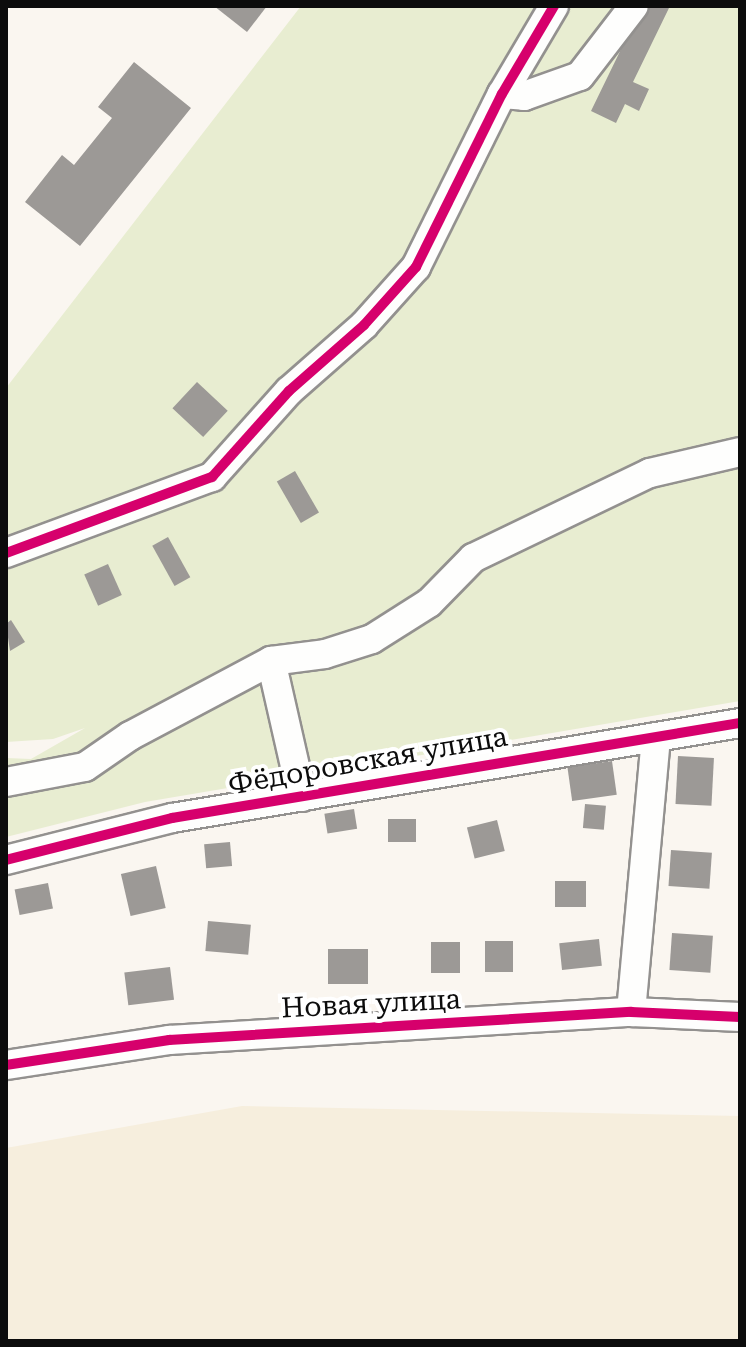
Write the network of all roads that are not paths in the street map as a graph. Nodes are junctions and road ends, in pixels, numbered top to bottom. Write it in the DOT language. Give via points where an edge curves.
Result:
graph roads {
  1 [pos="554,6"];
  2 [pos="634,6"];
  3 [pos="502,94"];
  4 [pos="740,452"];
  5 [pos="6,553"];
  6 [pos="271,661"];
  7 [pos="740,723"];
  8 [pos="656,737"];
  9 [pos="6,782"];
  10 [pos="302,797"];
  11 [pos="6,860"];
  12 [pos="631,1012"];
  13 [pos="740,1017"];
  14 [pos="6,1065"];
  1 -- 3 [label="street"];
  2 -- 3 [label="street" via="580,76 524,96"];
  3 -- 5 [label="street" via="416,267 364,325 289,391 212,477"];
  4 -- 6 [label="street" via="650,473 473,558 429,603 372,639 325,654"];
  6 -- 9 [label="street" via="130,736 85,767"];
  6 -- 10 [label="street"];
  7 -- 8 [label="street, Фёдоровская улица"];
  8 -- 10 [label="street, Фёдоровская улица"];
  8 -- 12 [label="street"];
  10 -- 11 [label="street, Фёдоровская улица" via="172,818"];
  12 -- 13 [label="street, Новая улица"];
  12 -- 14 [label="street, Новая улица" via="169,1040"];
}
